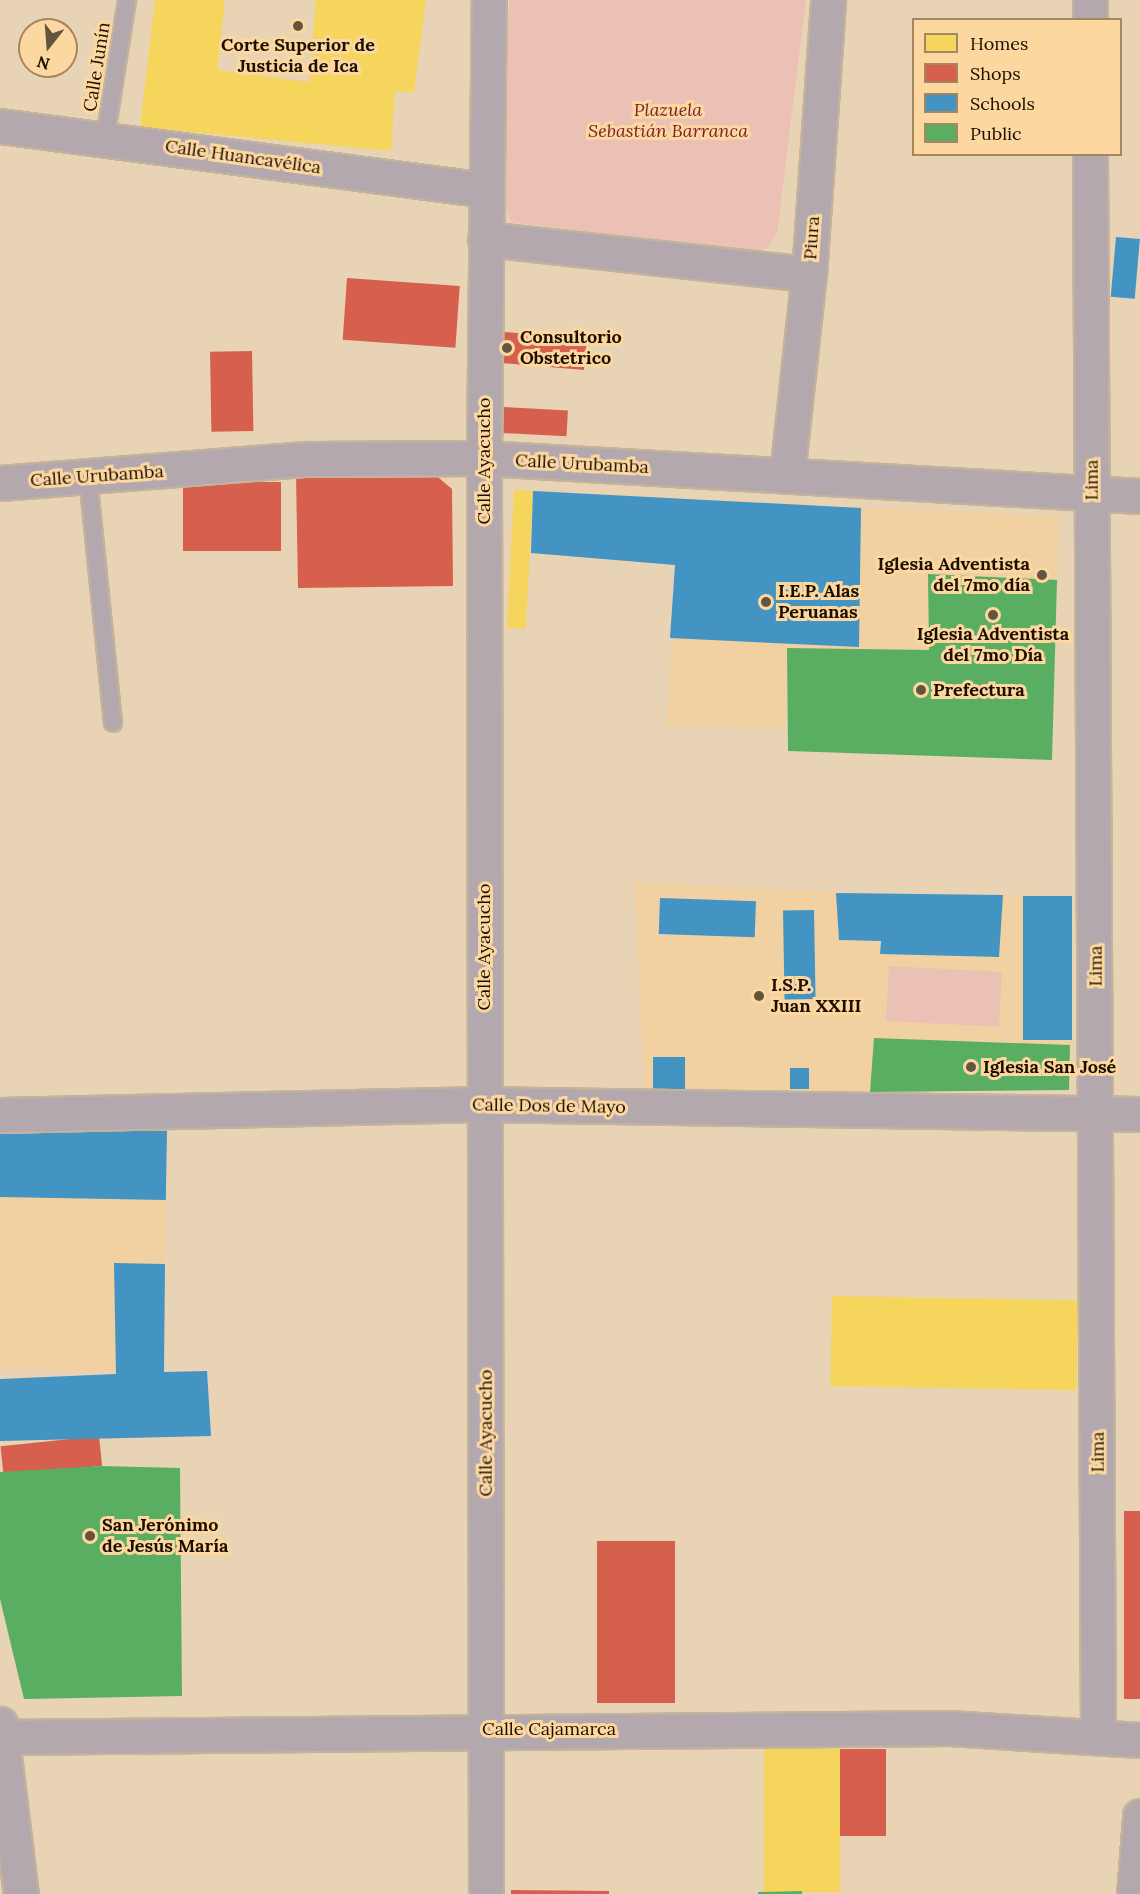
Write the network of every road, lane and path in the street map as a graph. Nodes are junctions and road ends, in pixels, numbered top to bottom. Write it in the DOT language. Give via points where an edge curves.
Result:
graph roads {
  1 [pos="127,0"];
  2 [pos="489,0"];
  3 [pos="828,0"];
  4 [pos="1090,0"];
  5 [pos="1090,18"];
  6 [pos="0,126"];
  7 [pos="105,139"];
  8 [pos="1090,156"];
  9 [pos="485,190"];
  10 [pos="485,239"];
  11 [pos="809,274"];
  12 [pos="484,458"];
  13 [pos="787,475"];
  14 [pos="88,477"];
  15 [pos="0,483"];
  16 [pos="1092,494"];
  17 [pos="1140,496"];
  18 [pos="113,723"];
  19 [pos="484,1104"];
  20 [pos="1097,1113"];
  21 [pos="1140,1114"];
  22 [pos="0,1115"];
  23 [pos="489,1729"];
  24 [pos="1,1733"];
  25 [pos="1098,1735"];
  26 [pos="1140,1740"];
  27 [pos="1140,1816"];
  28 [pos="21,1894"];
  29 [pos="486,1894"];
  30 [pos="1134,1894"];
  1 -- 7 [label="lane, Calle Junín"];
  2 -- 9 [label="street, Calle Ayacucho"];
  3 -- 11 [label="street, Piura"];
  4 -- 5 [label="street"];
  6 -- 7 [label="street, Calle Huancavélica"];
  7 -- 9 [label="street, Calle Huancavélica"];
  8 -- 16 [label="street, Lima"];
  9 -- 10 [label="street, Calle Ayacucho"];
  10 -- 11 [label="street"];
  10 -- 12 [label="street, Calle Ayacucho"];
  11 -- 13 [label="street, Piura"];
  12 -- 13 [label="street, Calle Urubamba"];
  12 -- 14 [label="street, Calle Urubamba" via="307,459"];
  12 -- 19 [label="street, Calle Ayacucho"];
  13 -- 16 [label="street, Calle Urubamba"];
  14 -- 15 [label="street, Calle Urubamba"];
  14 -- 18 [label="lane"];
  16 -- 17 [label="street, Calle Urubamba"];
  16 -- 20 [label="street, Lima"];
  19 -- 20 [label="street, Calle Dos de Mayo"];
  19 -- 22 [label="street, Calle Dos de Mayo"];
  19 -- 23 [label="street, Calle Ayacucho"];
  20 -- 21 [label="street, Calle Dos de Mayo"];
  20 -- 25 [label="street, Lima"];
  23 -- 24 [label="street, Calle Cajamarca"];
  23 -- 25 [label="street, Calle Cajamarca" via="949,1728"];
  23 -- 29 [label="street, Calle Ayacucho"];
  24 -- 28 [label="street"];
  25 -- 26 [label="street"];
  27 -- 30 [label="street"];
}
